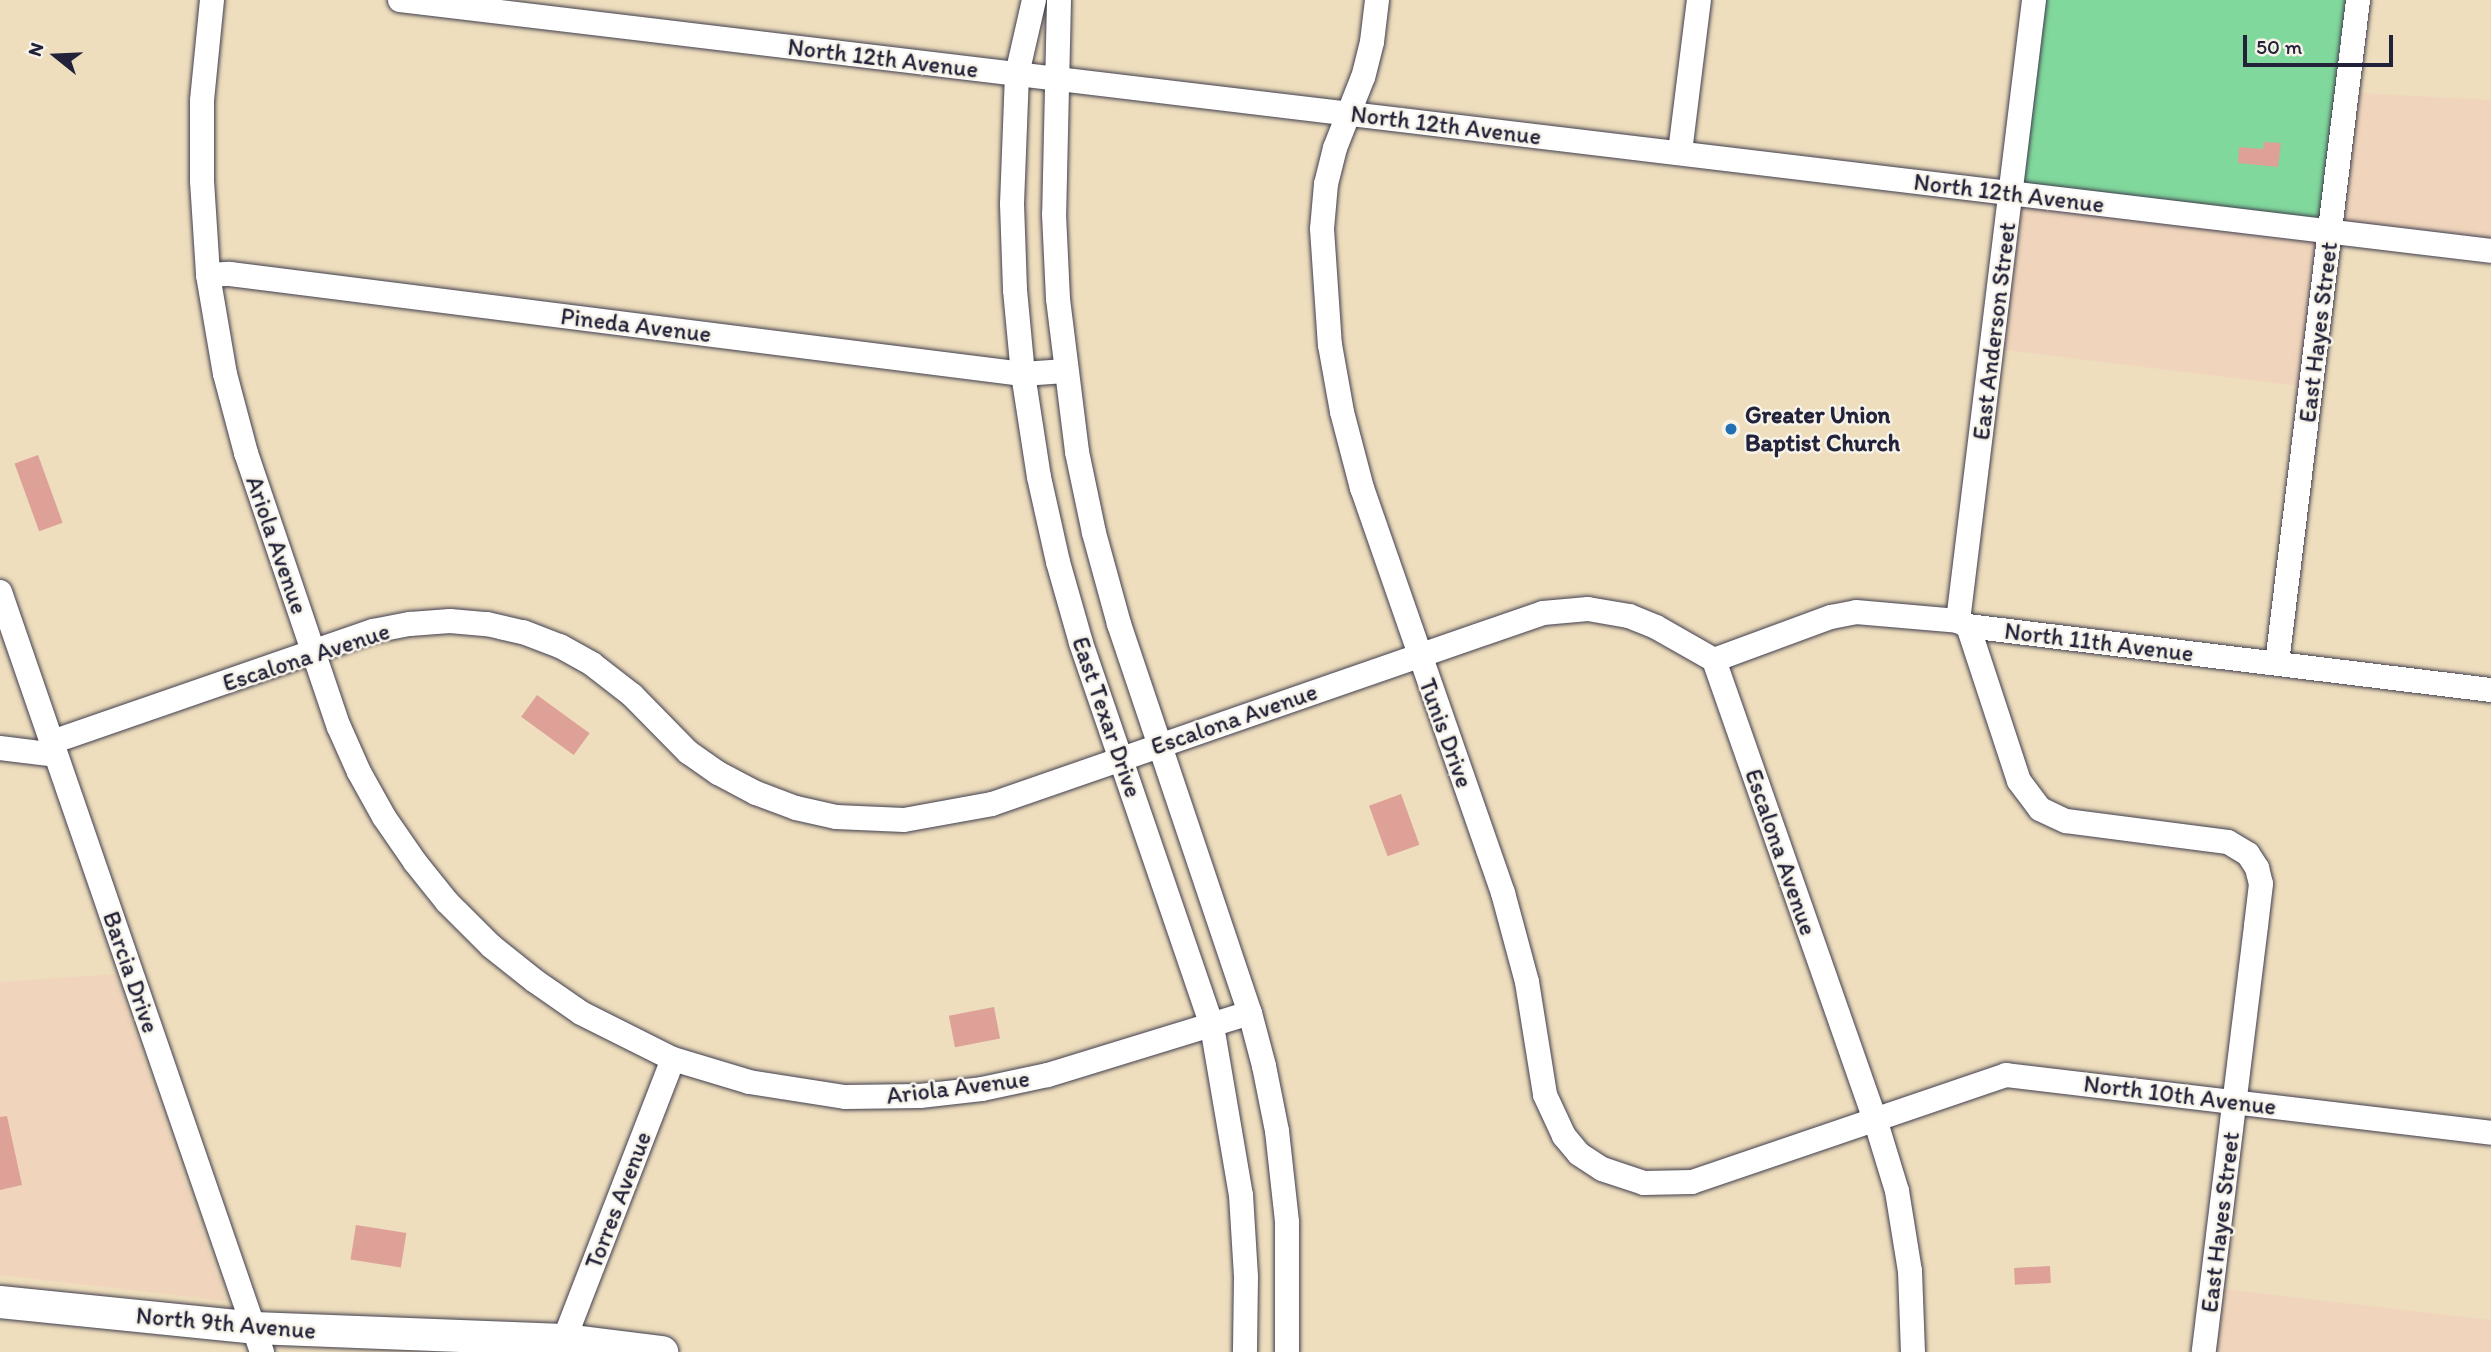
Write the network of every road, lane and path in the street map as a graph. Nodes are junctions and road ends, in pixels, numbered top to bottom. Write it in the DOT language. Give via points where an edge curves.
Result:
graph roads {
  1 [pos="212,0"];
  2 [pos="402,0"];
  3 [pos="1034,0"];
  4 [pos="1059,0"];
  5 [pos="1377,0"];
  6 [pos="1699,0"];
  7 [pos="2034,0"];
  8 [pos="2358,0"];
  9 [pos="1017,74"];
  10 [pos="1059,79"];
  11 [pos="1348,114"];
  12 [pos="1680,152"];
  13 [pos="2011,193"];
  14 [pos="2331,232"];
  15 [pos="2491,251"];
  16 [pos="208,275"];
  17 [pos="1065,371"];
  18 [pos="1023,374"];
  19 [pos="0,592"];
  20 [pos="1963,623"];
  21 [pos="313,651"];
  22 [pos="1419,655"];
  23 [pos="1714,660"];
  24 [pos="2277,663"];
  25 [pos="2491,691"];
  26 [pos="1161,745"];
  27 [pos="0,748"];
  28 [pos="54,749"];
  29 [pos="1120,757"];
  30 [pos="2256,926"];
  31 [pos="1250,1013"];
  32 [pos="1212,1026"];
  33 [pos="673,1059"];
  34 [pos="2235,1101"];
  35 [pos="1875,1119"];
  36 [pos="2491,1133"];
  37 [pos="0,1302"];
  38 [pos="258,1340"];
  39 [pos="570,1345"];
  40 [pos="662,1352"];
  41 [pos="1245,1352"];
  42 [pos="1287,1352"];
  43 [pos="1913,1352"];
  44 [pos="2204,1352"];
  1 -- 16 [label="street, Ariola Avenue" via="202,101"];
  2 -- 9 [label="street, North 12th Avenue"];
  3 -- 9 [label="street, East Texar Drive"];
  4 -- 10 [label="street, East Texar Drive"];
  5 -- 11 [label="street, Tunis Drive" via="1372,42"];
  6 -- 12 [label="street"];
  7 -- 13 [label="street, East Anderson Street"];
  8 -- 14 [label="street, East Hayes Street"];
  9 -- 10 [label="street, North 12th Avenue"];
  9 -- 18 [label="street, East Texar Drive" via="1012,204"];
  10 -- 11 [label="street, North 12th Avenue"];
  10 -- 17 [label="street, East Texar Drive" via="1054,214"];
  11 -- 12 [label="street, North 12th Avenue"];
  11 -- 22 [label="street, Tunis Drive" via="1326,184 1322,229 1331,345 1362,488"];
  12 -- 13 [label="street, North 12th Avenue"];
  13 -- 14 [label="street, North 12th Avenue"];
  13 -- 20 [label="street, East Anderson Street"];
  14 -- 15 [label="street, North 12th Avenue"];
  14 -- 24 [label="street, East Hayes Street"];
  16 -- 18 [label="street, Pineda Avenue" via="230,274"];
  16 -- 21 [label="street, Ariola Avenue" via="225,374 246,453"];
  17 -- 18 [label="street, Pineda Avenue"];
  17 -- 26 [label="street, East Texar Drive" via="1094,533 1119,624"];
  18 -- 29 [label="street, East Texar Drive" via="1058,562"];
  19 -- 28 [label="street, Barcia Drive"];
  20 -- 23 [label="street, North 11th Avenue" via="1856,612"];
  20 -- 24 [label="street, North 11th Avenue"];
  20 -- 30 [label="street, East Anderson Street" via="2028,796 2050,815 2066,821 2237,846 2258,868 2261,884"];
  21 -- 28 [label="street, Escalona Avenue"];
  21 -- 29 [label="street, Escalona Avenue" via="410,624 475,623 523,632 592,664 718,773 796,808 836,817 904,820 950,814 992,804"];
  21 -- 33 [label="street, Ariola Avenue" via="359,772 391,828 447,902 535,981 611,1030"];
  22 -- 23 [label="street, Escalona Avenue" via="1543,613 1588,609 1629,615"];
  22 -- 26 [label="street, Escalona Avenue"];
  22 -- 35 [label="street, Tunis Drive" via="1503,893 1527,982 1545,1095 1558,1126 1579,1154 1611,1173 1644,1183 1692,1182"];
  23 -- 35 [label="street, Escalona Avenue"];
  24 -- 25 [label="street, North 11th Avenue"];
  26 -- 29 [label="street, Escalona Avenue"];
  26 -- 31 [label="street, East Texar Drive"];
  27 -- 28 [label="street"];
  28 -- 38 [label="street, Barcia Drive"];
  29 -- 32 [label="street, East Texar Drive"];
  30 -- 34 [label="street, East Hayes Street"];
  31 -- 32 [label="street, Ariola Avenue"];
  31 -- 42 [label="street, East Texar Drive" via="1277,1131 1287,1222"];
  32 -- 33 [label="street, Ariola Avenue" via="1048,1075 920,1096 868,1098 795,1091"];
  32 -- 41 [label="street, East Texar Drive" via="1241,1195"];
  33 -- 39 [label="street, Torres Avenue"];
  34 -- 35 [label="street, North 10th Avenue" via="2006,1075"];
  34 -- 36 [label="street, North 10th Avenue"];
  34 -- 44 [label="street, East Hayes Street"];
  35 -- 43 [label="street, Escalona Avenue" via="1905,1231"];
  37 -- 38 [label="main road, North 9th Avenue"];
  38 -- 39 [label="main road, North 9th Avenue"];
  39 -- 40 [label="main road, North 9th Avenue"];
}
